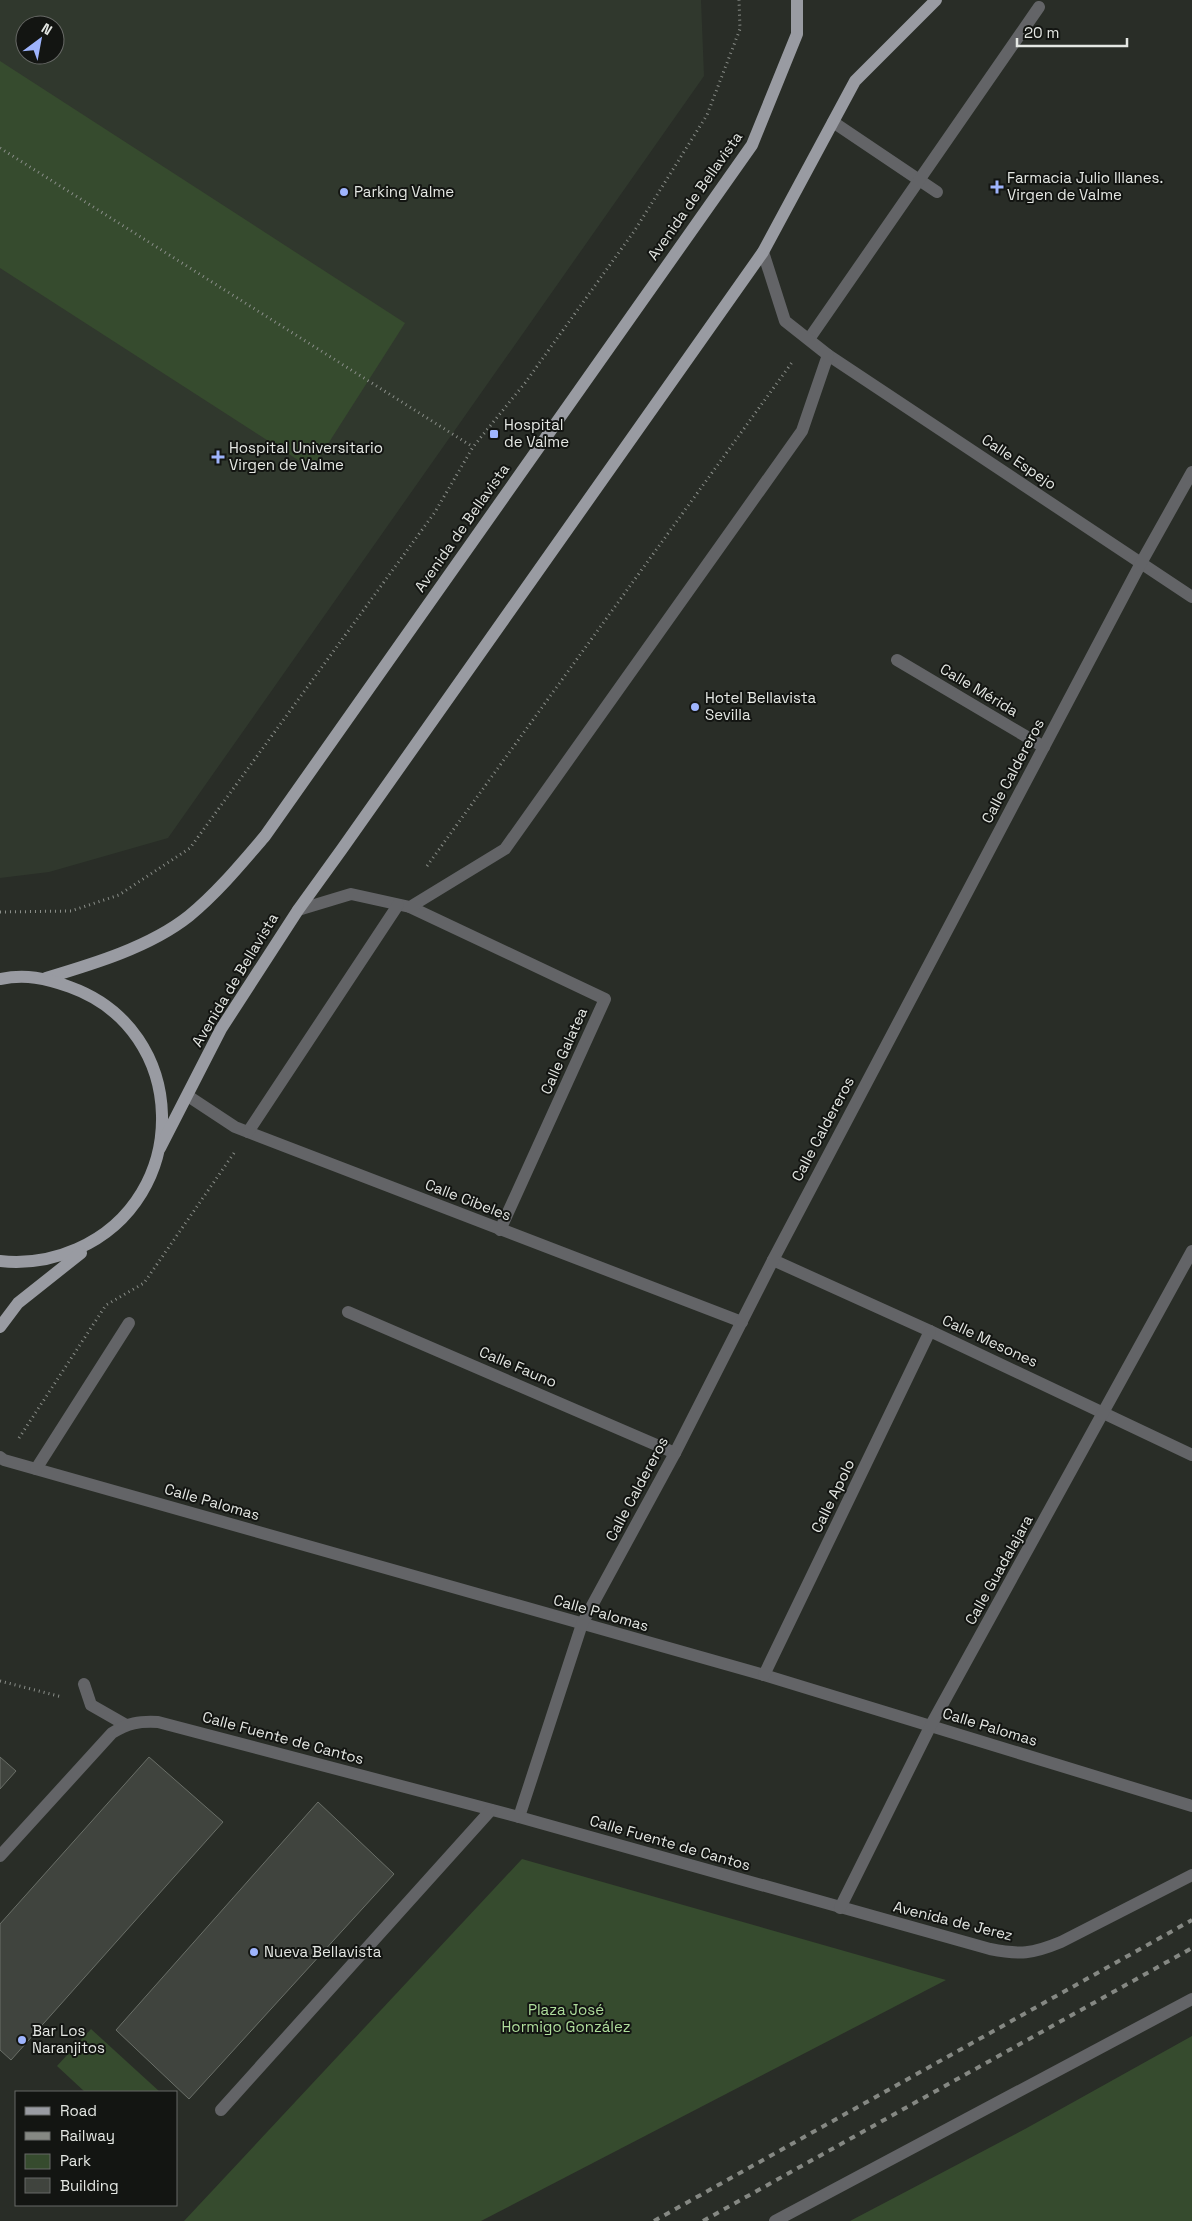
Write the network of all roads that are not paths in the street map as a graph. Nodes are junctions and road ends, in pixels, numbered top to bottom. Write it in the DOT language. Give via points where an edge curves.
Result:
graph roads {
  1 [pos="797,0"];
  2 [pos="936,0"];
  3 [pos="1039,8"];
  4 [pos="833,122"];
  5 [pos="919,180"];
  6 [pos="937,192"];
  7 [pos="763,252"];
  8 [pos="809,339"];
  9 [pos="828,355"];
  10 [pos="1192,472"];
  11 [pos="1141,563"];
  12 [pos="1192,597"];
  13 [pos="897,660"];
  14 [pos="1044,747"];
  15 [pos="404,906"];
  16 [pos="298,910"];
  17 [pos="0,978"];
  18 [pos="46,978"];
  19 [pos="188,1096"];
  20 [pos="248,1132"];
  21 [pos="160,1148"];
  22 [pos="500,1230"];
  23 [pos="97,1241"];
  24 [pos="1192,1251"];
  25 [pos="773,1260"];
  26 [pos="0,1261"];
  27 [pos="348,1312"];
  28 [pos="742,1322"];
  29 [pos="129,1323"];
  30 [pos="0,1327"];
  31 [pos="930,1330"];
  32 [pos="1105,1413"];
  33 [pos="675,1453"];
  34 [pos="1192,1455"];
  35 [pos="0,1457"];
  36 [pos="36,1469"];
  37 [pos="582,1624"];
  38 [pos="764,1675"];
  39 [pos="84,1684"];
  40 [pos="126,1725"];
  41 [pos="931,1725"];
  42 [pos="1192,1806"];
  43 [pos="491,1810"];
  44 [pos="519,1817"];
  45 [pos="0,1856"];
  46 [pos="1192,1875"];
  47 [pos="840,1908"];
  48 [pos="1192,1998"];
  49 [pos="221,2110"];
  50 [pos="775,2221"];
  1 -- 18 [label="main road, Avenida de Bellavista" via="797,34 752,145 265,836 230,878 188,917 108,959"];
  2 -- 4 [label="main road, Avenida de Bellavista" via="855,81"];
  3 -- 5 [label="street"];
  4 -- 5 [label="street"];
  4 -- 7 [label="main road, Avenida de Bellavista"];
  5 -- 6 [label="street"];
  5 -- 8 [label="street"];
  7 -- 8 [label="street" via="785,321"];
  7 -- 16 [label="main road, Avenida de Bellavista"];
  8 -- 9 [label="street"];
  9 -- 11 [label="street, Calle Espejo"];
  9 -- 15 [label="street" via="802,431 505,849"];
  10 -- 11 [label="street, Calle Caldereros"];
  11 -- 12 [label="street, Calle Espejo"];
  11 -- 14 [label="street, Calle Caldereros"];
  13 -- 14 [label="street, Calle Mérida"];
  14 -- 25 [label="street, Calle Caldereros"];
  15 -- 16 [label="street, Avenida de Bellavista" via="351,894"];
  15 -- 20 [label="street"];
  15 -- 22 [label="street, Calle Galatea" via="605,999"];
  16 -- 19 [label="main road, Avenida de Bellavista" via="221,1029"];
  17 -- 18 [label="main road"];
  18 -- 21 [label="main road" via="89,994 119,1016 141,1042 156,1075 164,1114"];
  19 -- 20 [label="street, Calle Cibeles"];
  19 -- 21 [label="main road, Avenida de Bellavista"];
  20 -- 22 [label="street, Calle Cibeles"];
  21 -- 23 [label="main road" via="145,1190 121,1221"];
  22 -- 28 [label="street, Calle Cibeles"];
  23 -- 26 [label="main road" via="56,1259 19,1263"];
  23 -- 30 [label="main road" via="18,1303"];
  24 -- 32 [label="street, Calle Guadalajara"];
  25 -- 28 [label="street, Calle Caldereros"];
  25 -- 31 [label="street, Calle Mesones"];
  27 -- 33 [label="street, Calle Fauno"];
  28 -- 33 [label="street, Calle Caldereros"];
  29 -- 36 [label="street"];
  31 -- 32 [label="street, Calle Mesones"];
  31 -- 38 [label="street, Calle Apolo"];
  32 -- 34 [label="street, Calle Mesones"];
  32 -- 41 [label="street, Calle Guadalajara"];
  33 -- 37 [label="street, Calle Caldereros"];
  35 -- 36 [label="street, Calle Palomas"];
  36 -- 37 [label="street, Calle Palomas"];
  37 -- 38 [label="street, Calle Palomas"];
  37 -- 44 [label="street, Calle Caldereros"];
  38 -- 41 [label="street, Calle Palomas"];
  39 -- 40 [label="street" via="91,1705"];
  40 -- 43 [label="street, Calle Fuente de Cantos" via="140,1721 158,1722"];
  40 -- 45 [label="street" via="112,1733"];
  41 -- 42 [label="street, Calle Palomas"];
  41 -- 47 [label="street, Calle Guadalajara"];
  43 -- 44 [label="street, Calle Fuente de Cantos"];
  43 -- 49 [label="street"];
  44 -- 47 [label="street, Calle Fuente de Cantos"];
  46 -- 47 [label="street, Avenida de Jerez" via="1061,1942 1039,1951 1015,1954"];
  48 -- 50 [label="street"];
}
